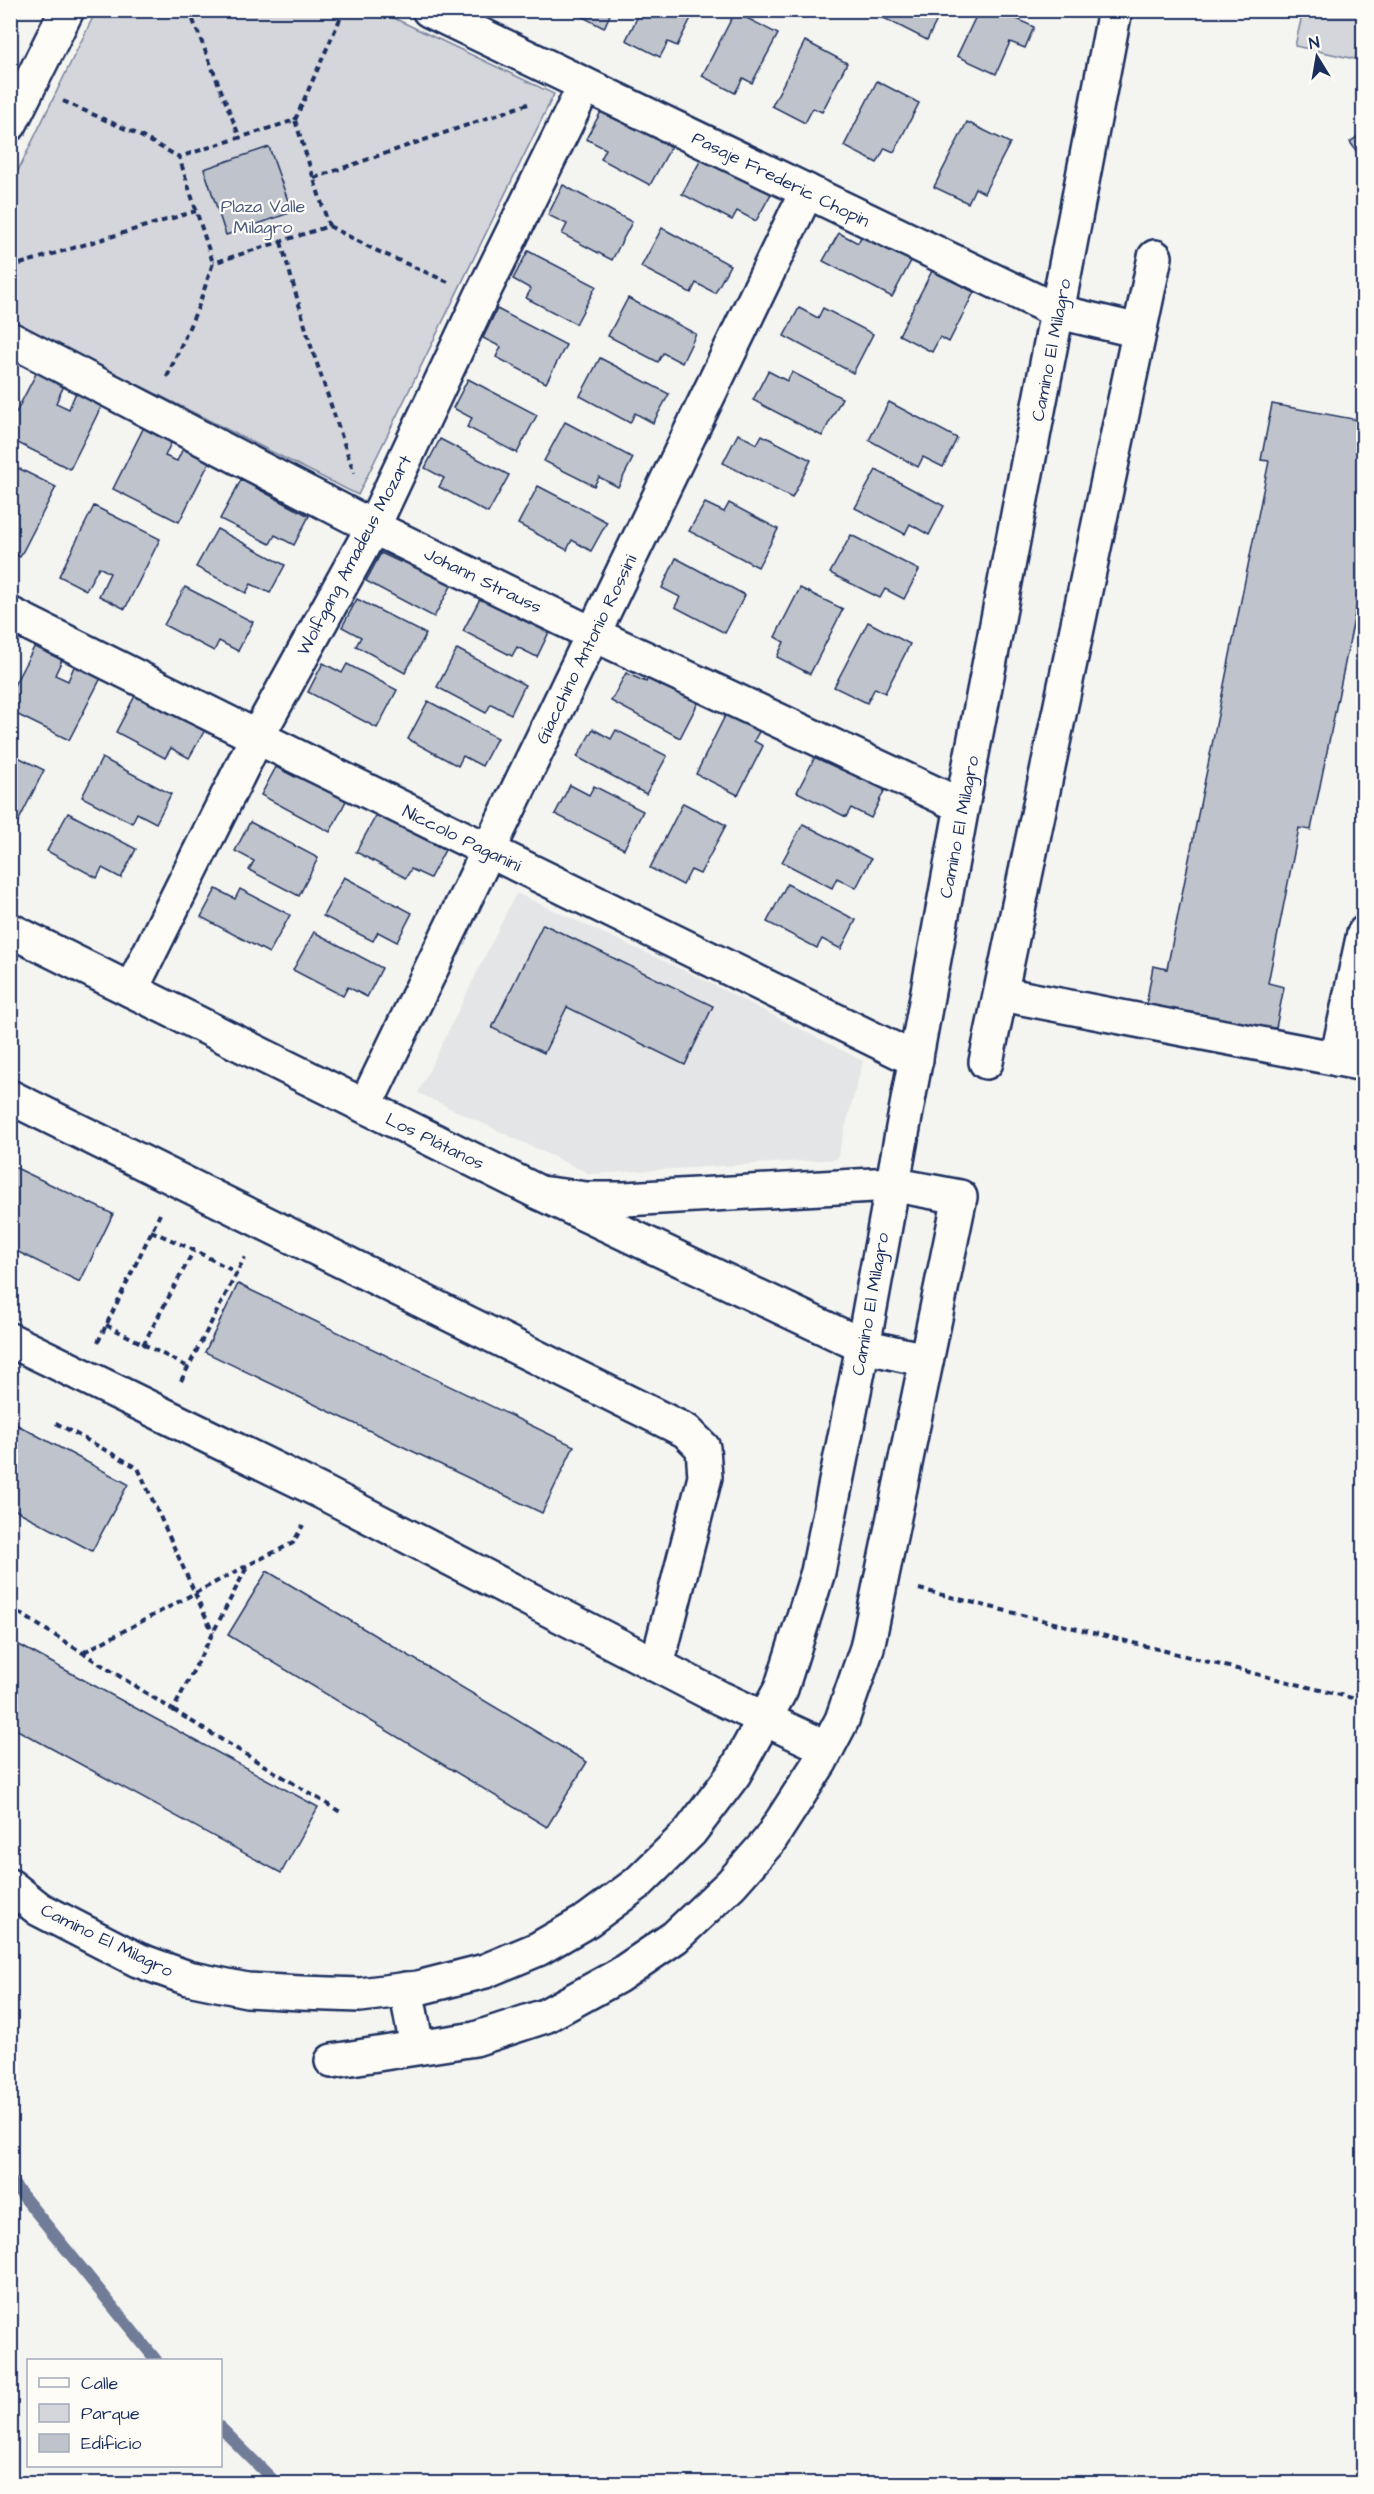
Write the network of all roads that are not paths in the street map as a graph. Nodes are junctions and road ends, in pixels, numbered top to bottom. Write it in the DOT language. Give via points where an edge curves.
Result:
graph roads {
  1 [pos="67,10"];
  2 [pos="429,10"];
  3 [pos="1109,13"];
  4 [pos="585,85"];
  5 [pos="10,124"];
  6 [pos="807,191"];
  7 [pos="1155,257"];
  8 [pos="1059,312"];
  9 [pos="1139,331"];
  10 [pos="10,339"];
  11 [pos="373,527"];
  12 [pos="10,614"];
  13 [pos="593,634"];
  14 [pos="256,737"];
  15 [pos="962,806"];
  16 [pos="488,851"];
  17 [pos="10,930"];
  18 [pos="1364,933"];
  19 [pos="131,990"];
  20 [pos="1002,994"];
  21 [pos="916,1060"];
  22 [pos="1350,1061"];
  23 [pos="986,1062"];
  24 [pos="10,1097"];
  25 [pos="365,1106"];
  26 [pos="891,1184"];
  27 [pos="540,1193"];
  28 [pos="10,1340"];
  29 [pos="863,1346"];
  30 [pos="926,1360"];
  31 [pos="657,1665"];
  32 [pos="766,1718"];
  33 [pos="827,1748"];
  34 [pos="10,1887"];
  35 [pos="406,1989"];
  36 [pos="417,2048"];
  37 [pos="332,2061"];
  1 -- 5 [label="street"];
  2 -- 4 [label="street, Pasaje Frederic Chopin"];
  3 -- 8 [label="street, Camino El Milagro"];
  4 -- 6 [label="street, Pasaje Frederic Chopin"];
  4 -- 11 [label="street, Wolfgang Amadeus Mozart"];
  6 -- 8 [label="street, Pasaje Frederic Chopin"];
  6 -- 13 [label="street, Giacchino Antonio Rossini"];
  7 -- 9 [label="street"];
  8 -- 9 [label="street, Pasaje Frederic Chopin"];
  8 -- 15 [label="street, Camino El Milagro"];
  9 -- 20 [label="street"];
  10 -- 11 [label="street, Johann Strauss"];
  11 -- 13 [label="street, Johann Strauss"];
  11 -- 14 [label="street, Wolfgang Amadeus Mozart"];
  12 -- 14 [label="street, Niccolo Paganini"];
  13 -- 15 [label="street, Johann Strauss"];
  13 -- 16 [label="street, Giacchino Antonio Rossini"];
  14 -- 16 [label="street, Niccolo Paganini"];
  14 -- 19 [label="street, Wolfgang Amadeus Mozart"];
  15 -- 21 [label="street, Camino El Milagro"];
  16 -- 21 [label="street, Niccolo Paganini"];
  16 -- 25 [label="street, Giacchino Antonio Rossini"];
  17 -- 19 [label="street, Los Plátanos"];
  18 -- 22 [label="street"];
  19 -- 25 [label="street, Los Plátanos"];
  20 -- 22 [label="street"];
  20 -- 23 [label="street"];
  21 -- 26 [label="street, Camino El Milagro"];
  24 -- 31 [label="street" via="686,1431 703,1448 705,1477"];
  25 -- 27 [label="street, Los Plátanos"];
  26 -- 27 [label="street" via="625,1199"];
  26 -- 29 [label="street, Camino El Milagro"];
  26 -- 30 [label="street" via="960,1197"];
  27 -- 29 [label="street, Los Plátanos"];
  28 -- 31 [label="street" via="322,1492"];
  29 -- 30 [label="street, Los Plátanos"];
  29 -- 32 [label="street, Camino El Milagro" via="818,1572 781,1689"];
  30 -- 33 [label="street" via="867,1648 842,1720"];
  31 -- 32 [label="street"];
  32 -- 33 [label="street"];
  32 -- 35 [label="street, Camino El Milagro" via="734,1774 690,1832 638,1883 588,1920 538,1949 485,1971"];
  33 -- 36 [label="street" via="769,1840 731,1884 675,1937 618,1976 545,2016 475,2039"];
  34 -- 35 [label="street, Camino El Milagro" via="39,1909 138,1960 188,1978 247,1990 301,1993 360,1995"];
  35 -- 36 [label="street"];
  36 -- 37 [label="street"];
}
